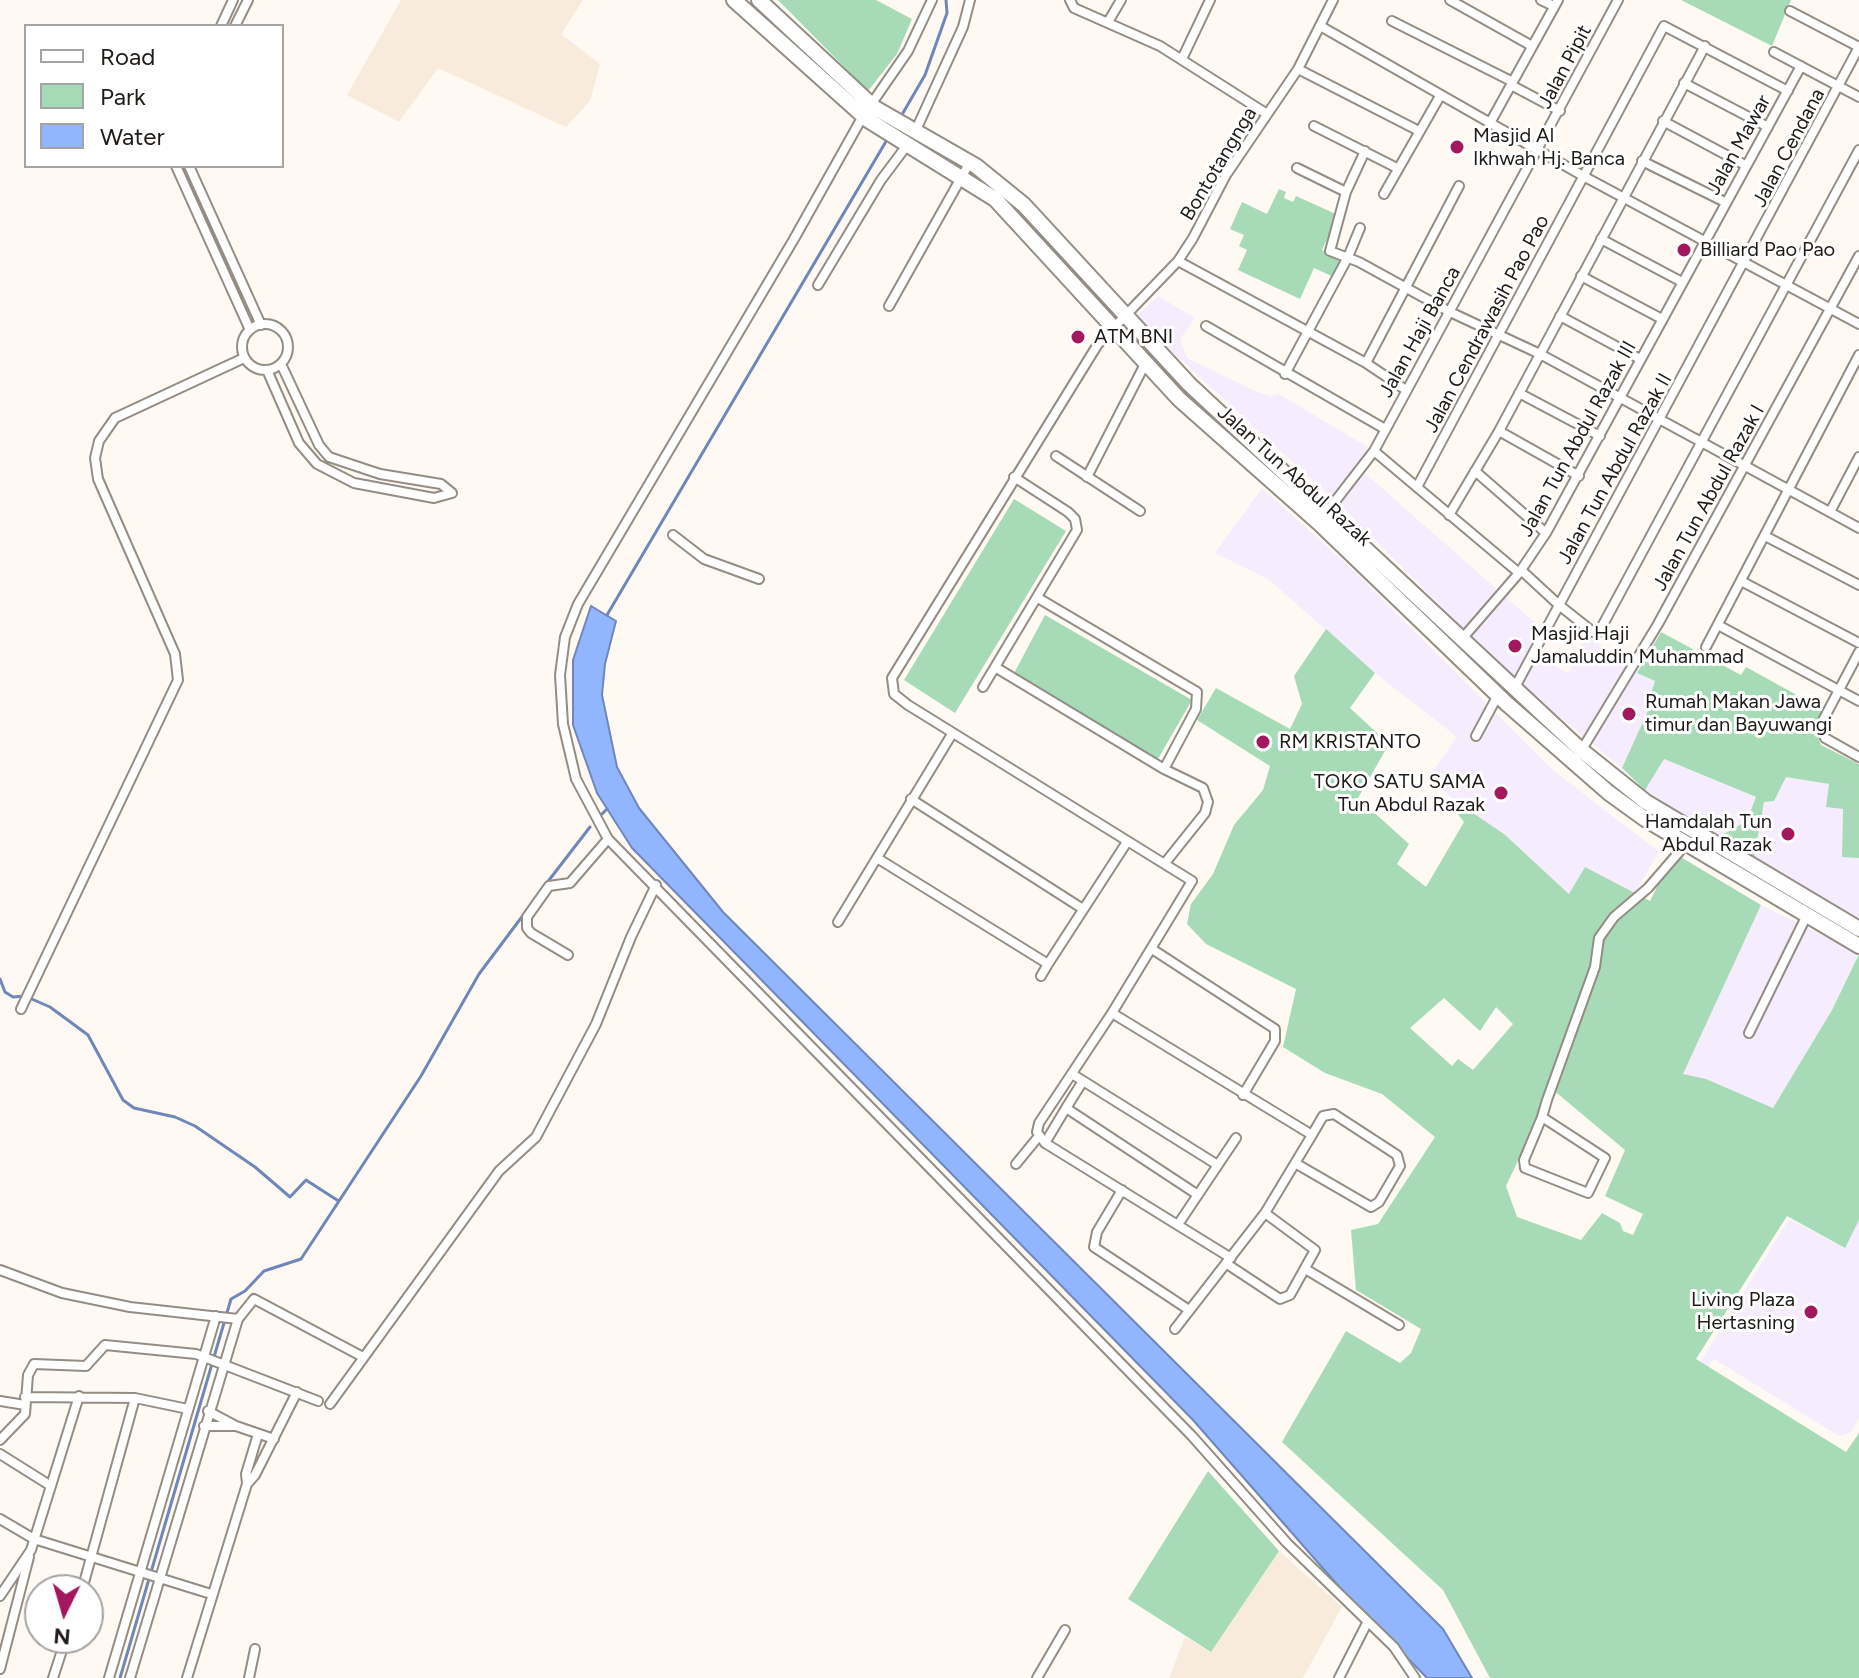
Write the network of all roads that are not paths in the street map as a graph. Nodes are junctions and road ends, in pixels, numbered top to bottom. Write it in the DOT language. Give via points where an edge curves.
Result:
graph roads {
  1 [pos="233,0"];
  2 [pos="248,0"];
  3 [pos="734,0"];
  4 [pos="759,0"];
  5 [pos="932,0"];
  6 [pos="970,0"];
  7 [pos="1070,0"];
  8 [pos="1121,0"];
  9 [pos="1210,0"];
  10 [pos="1333,0"];
  11 [pos="1450,0"];
  12 [pos="1541,0"];
  13 [pos="1618,0"];
  14 [pos="1556,3"];
  15 [pos="1790,11"];
  16 [pos="1392,21"];
  17 [pos="1108,22"];
  18 [pos="222,24"];
  19 [pos="236,24"];
  20 [pos="1322,27"];
  21 [pos="1532,46"];
  22 [pos="1705,46"];
  23 [pos="1859,47"];
  24 [pos="1774,52"];
  25 [pos="1182,59"];
  26 [pos="1801,66"];
  27 [pos="1298,69"];
  28 [pos="1684,83"];
  29 [pos="1512,84"];
  30 [pos="1840,87"];
  31 [pos="1788,91"];
  32 [pos="1440,96"];
  33 [pos="1859,97"];
  34 [pos="1560,111"];
  35 [pos="869,112"];
  36 [pos="1267,114"];
  37 [pos="1663,121"];
  38 [pos="1490,123"];
  39 [pos="1314,126"];
  40 [pos="1768,127"];
  41 [pos="1419,131"];
  42 [pos="909,135"];
  43 [pos="1539,149"];
  44 [pos="1859,150"];
  45 [pos="1365,151"];
  46 [pos="1642,161"];
  47 [pos="970,162"];
  48 [pos="1745,165"];
  49 [pos="177,168"];
  50 [pos="190,168"];
  51 [pos="1297,168"];
  52 [pos="1397,168"];
  53 [pos="961,175"];
  54 [pos="1585,177"];
  55 [pos="1459,186"];
  56 [pos="1346,192"];
  57 [pos="1384,194"];
  58 [pos="1623,197"];
  59 [pos="1725,202"];
  60 [pos="1360,228"];
  61 [pos="1601,239"];
  62 [pos="1704,241"];
  63 [pos="1859,256"];
  64 [pos="1348,257"];
  65 [pos="1178,261"];
  66 [pos="1745,263"];
  67 [pos="1581,276"];
  68 [pos="1682,282"];
  69 [pos="818,285"];
  70 [pos="1787,285"];
  71 [pos="1407,287"];
  72 [pos="889,306"];
  73 [pos="1829,308"];
  74 [pos="1450,312"];
  75 [pos="1123,316"];
  76 [pos="1560,316"];
  77 [pos="1662,319"];
  78 [pos="1859,324"];
  79 [pos="261,325"];
  80 [pos="1206,326"];
  81 [pos="1111,328"];
  82 [pos="250,330"];
  83 [pos="1309,333"];
  84 [pos="1501,336"];
  85 [pos="1540,354"];
  86 [pos="1859,355"];
  87 [pos="244,358"];
  88 [pos="1640,359"];
  89 [pos="1366,363"];
  90 [pos="281,364"];
  91 [pos="1145,364"];
  92 [pos="267,370"];
  93 [pos="1285,374"];
  94 [pos="1406,390"];
  95 [pos="1519,393"];
  96 [pos="1621,397"];
  97 [pos="1661,420"];
  98 [pos="1385,429"];
  99 [pos="1499,431"];
  100 [pos="1600,436"];
  101 [pos="1702,442"];
  102 [pos="1374,451"];
  103 [pos="1056,456"];
  104 [pos="1859,457"];
  105 [pos="1746,467"];
  106 [pos="1475,471"];
  107 [pos="1579,476"];
  108 [pos="1014,477"];
  109 [pos="1087,477"];
  110 [pos="1417,487"];
  111 [pos="1788,490"];
  112 [pos="1140,511"];
  113 [pos="1830,512"];
  114 [pos="1449,515"];
  115 [pos="1323,517"];
  116 [pos="1859,528"];
  117 [pos="1546,533"];
  118 [pos="673,535"];
  119 [pos="1765,536"];
  120 [pos="1520,572"];
  121 [pos="759,579"];
  122 [pos="1741,581"];
  123 [pos="1859,585"];
  124 [pos="1038,598"];
  125 [pos="1559,605"];
  126 [pos="1718,625"];
  127 [pos="1461,640"];
  128 [pos="1859,643"];
  129 [pos="1706,647"];
  130 [pos="1859,652"];
  131 [pos="995,667"];
  132 [pos="983,687"];
  133 [pos="1513,690"];
  134 [pos="1838,691"];
  135 [pos="1498,695"];
  136 [pos="1859,701"];
  137 [pos="952,734"];
  138 [pos="1476,736"];
  139 [pos="1578,756"];
  140 [pos="1859,757"];
  141 [pos="1164,769"];
  142 [pos="911,799"];
  143 [pos="608,839"];
  144 [pos="1127,842"];
  145 [pos="1686,844"];
  146 [pos="877,858"];
  147 [pos="1165,863"];
  148 [pos="656,885"];
  149 [pos="1083,909"];
  150 [pos="1807,915"];
  151 [pos="838,922"];
  152 [pos="1859,929"];
  153 [pos="1859,946"];
  154 [pos="1152,949"];
  155 [pos="568,955"];
  156 [pos="1048,964"];
  157 [pos="1041,976"];
  158 [pos="21,1009"];
  159 [pos="1112,1013"];
  160 [pos="1749,1033"];
  161 [pos="1072,1074"];
  162 [pos="1083,1081"];
  163 [pos="1243,1095"];
  164 [pos="1066,1108"];
  165 [pos="1542,1117"];
  166 [pos="1312,1135"];
  167 [pos="1236,1138"];
  168 [pos="1042,1140"];
  169 [pos="1295,1163"];
  170 [pos="1016,1164"];
  171 [pos="1216,1164"];
  172 [pos="1122,1190"];
  173 [pos="1198,1195"];
  174 [pos="1265,1213"];
  175 [pos="1179,1223"];
  176 [pos="1229,1261"];
  177 [pos="0,1270"];
  178 [pos="1307,1270"];
  179 [pos="1189,1310"];
  180 [pos="216,1316"];
  181 [pos="238,1319"];
  182 [pos="1399,1325"];
  183 [pos="1175,1329"];
  184 [pos="205,1356"];
  185 [pos="363,1357"];
  186 [pos="224,1363"];
  187 [pos="297,1392"];
  188 [pos="79,1396"];
  189 [pos="135,1398"];
  190 [pos="0,1401"];
  191 [pos="25,1401"];
  192 [pos="318,1401"];
  193 [pos="330,1404"];
  194 [pos="188,1409"];
  195 [pos="208,1411"];
  196 [pos="204,1426"];
  197 [pos="236,1426"];
  198 [pos="258,1434"];
  199 [pos="274,1439"];
  200 [pos="0,1440"];
  201 [pos="0,1454"];
  202 [pos="247,1484"];
  203 [pos="51,1486"];
  204 [pos="0,1519"];
  205 [pos="34,1539"];
  206 [pos="31,1550"];
  207 [pos="92,1557"];
  208 [pos="139,1572"];
  209 [pos="87,1574"];
  210 [pos="159,1578"];
  211 [pos="211,1594"];
  212 [pos="0,1596"];
  213 [pos="1367,1623"];
  214 [pos="1065,1630"];
  215 [pos="255,1649"];
  216 [pos="2,1654"];
  217 [pos="61,1654"];
  218 [pos="0,1669"];
  219 [pos="251,1677"];
  220 [pos="53,1678"];
  221 [pos="109,1678"];
  222 [pos="130,1678"];
  223 [pos="187,1678"];
  224 [pos="1037,1678"];
  225 [pos="1339,1678"];
  226 [pos="1415,1678"];
  1 -- 18 [label="street"];
  2 -- 19 [label="street"];
  3 -- 35 [label="main road"];
  4 -- 35 [label="main road"];
  5 -- 35 [label="street" via="908,51"];
  6 -- 42 [label="street" via="963,27"];
  7 -- 17 [label="street" via="1074,8"];
  8 -- 17 [label="street"];
  9 -- 25 [label="street"];
  10 -- 20 [label="street, Bontotangnga"];
  11 -- 21 [label="street"];
  12 -- 14 [label="street"];
  13 -- 34 [label="street, Jalan Pipit"];
  14 -- 21 [label="street"];
  15 -- 23 [label="street"];
  16 -- 29 [label="street"];
  17 -- 25 [label="street"];
  20 -- 27 [label="street, Bontotangnga"];
  20 -- 32 [label="street"];
  21 -- 29 [label="street"];
  22 -- 28 [label="street"];
  22 -- 31 [label="street"];
  22 -- 54 [label="street, Jalan Cendrawasih Pao Pao" via="1664,26"];
  23 -- 30 [label="street, Jalan Cendana"];
  24 -- 26 [label="street"];
  25 -- 36 [label="street"];
  26 -- 30 [label="street"];
  26 -- 31 [label="street, Jalan Mawar"];
  27 -- 36 [label="street, Bontotangnga"];
  27 -- 41 [label="street"];
  28 -- 37 [label="street"];
  28 -- 40 [label="street"];
  29 -- 34 [label="street"];
  29 -- 38 [label="street"];
  30 -- 33 [label="street"];
  30 -- 66 [label="street, Jalan Cendana"];
  31 -- 40 [label="street, Jalan Mawar"];
  32 -- 38 [label="street"];
  32 -- 41 [label="street"];
  34 -- 43 [label="street, Jalan Pipit"];
  35 -- 42 [label="main road"];
  35 -- 143 [label="street" via="572,619 560,675 563,724 576,779"];
  36 -- 65 [label="street, Bontotangnga"];
  37 -- 46 [label="street"];
  37 -- 48 [label="street"];
  38 -- 43 [label="street"];
  39 -- 45 [label="street"];
  40 -- 48 [label="street, Jalan Mawar"];
  41 -- 52 [label="street"];
  42 -- 47 [label="main road, Jalan Tun Abdul Razak"];
  42 -- 53 [label="main road, Jalan Tun Abdul Razak"];
  42 -- 69 [label="street"];
  43 -- 54 [label="street"];
  43 -- 74 [label="street, Jalan Haji Banca"];
  44 -- 70 [label="street"];
  45 -- 52 [label="street"];
  45 -- 56 [label="street"];
  46 -- 58 [label="street"];
  46 -- 59 [label="street"];
  47 -- 53 [label="street"];
  47 -- 75 [label="main road, Jalan Tun Abdul Razak" via="1024,205"];
  48 -- 59 [label="street, Jalan Mawar"];
  49 -- 82 [label="street"];
  50 -- 79 [label="street"];
  51 -- 56 [label="street"];
  52 -- 57 [label="street"];
  53 -- 72 [label="street"];
  53 -- 81 [label="main road, Jalan Tun Abdul Razak" via="1017,221"];
  54 -- 58 [label="street"];
  54 -- 84 [label="street, Jalan Cendrawasih Pao Pao"];
  55 -- 71 [label="street"];
  56 -- 64 [label="street" via="1329,249"];
  58 -- 61 [label="street"];
  58 -- 62 [label="street"];
  59 -- 62 [label="street, Jalan Mawar"];
  60 -- 64 [label="street"];
  61 -- 67 [label="street"];
  61 -- 68 [label="street"];
  62 -- 66 [label="street"];
  62 -- 68 [label="street, Jalan Tun Abdul Razak III"];
  63 -- 73 [label="street, Jalan Tun Abdul Razak I"];
  64 -- 71 [label="street"];
  64 -- 83 [label="street"];
  65 -- 75 [label="street, Bontotangnga"];
  65 -- 83 [label="street"];
  66 -- 70 [label="street"];
  66 -- 97 [label="street, Jalan Tun Abdul Razak II"];
  67 -- 76 [label="street"];
  67 -- 77 [label="street"];
  68 -- 77 [label="street, Jalan Tun Abdul Razak III"];
  70 -- 73 [label="street"];
  70 -- 101 [label="street"];
  71 -- 74 [label="street"];
  71 -- 89 [label="street"];
  73 -- 78 [label="street"];
  73 -- 105 [label="street, Jalan Tun Abdul Razak I"];
  74 -- 84 [label="street"];
  74 -- 94 [label="street, Jalan Haji Banca"];
  75 -- 81 [label="street, Bontotangnga"];
  75 -- 115 [label="main road, Jalan Tun Abdul Razak"];
  76 -- 85 [label="street"];
  76 -- 88 [label="street"];
  77 -- 88 [label="street, Jalan Tun Abdul Razak III"];
  79 -- 82 [label="street"];
  79 -- 90 [label="street" via="275,327 285,337 287,351"];
  80 -- 93 [label="street"];
  81 -- 91 [label="main road, Jalan Tun Abdul Razak"];
  81 -- 108 [label="street, Bontotangnga"];
  82 -- 87 [label="street" via="242,346"];
  83 -- 89 [label="street"];
  83 -- 93 [label="street"];
  84 -- 85 [label="street"];
  84 -- 110 [label="street, Jalan Cendrawasih Pao Pao"];
  85 -- 95 [label="street"];
  85 -- 96 [label="street"];
  86 -- 111 [label="street"];
  87 -- 92 [label="street"];
  87 -- 158 [label="street" via="115,418 99,441 98,479 175,654 178,680"];
  88 -- 96 [label="street, Jalan Tun Abdul Razak III"];
  89 -- 94 [label="street"];
  90 -- 92 [label="street"];
  90 -- 92 [label="street" via="329,457 380,474 441,484 452,493 434,498 354,483 317,464 299,443"];
  91 -- 109 [label="street"];
  91 -- 115 [label="main road, Jalan Tun Abdul Razak"];
  93 -- 98 [label="street"];
  94 -- 98 [label="street, Jalan Haji Banca"];
  95 -- 99 [label="street"];
  95 -- 100 [label="street"];
  96 -- 97 [label="street"];
  96 -- 100 [label="street, Jalan Tun Abdul Razak III"];
  97 -- 101 [label="street"];
  97 -- 125 [label="street, Jalan Tun Abdul Razak II"];
  98 -- 102 [label="street, Jalan Haji Banca"];
  99 -- 106 [label="street"];
  99 -- 107 [label="street"];
  100 -- 107 [label="street, Jalan Tun Abdul Razak III"];
  101 -- 105 [label="street"];
  101 -- 125 [label="street" via="1599,632"];
  102 -- 110 [label="street"];
  102 -- 115 [label="street, Jalan Haji Banca"];
  103 -- 109 [label="street"];
  104 -- 113 [label="street"];
  105 -- 111 [label="street"];
  105 -- 139 [label="street, Jalan Tun Abdul Razak I"];
  106 -- 114 [label="street"];
  106 -- 117 [label="street"];
  107 -- 117 [label="street, Jalan Tun Abdul Razak III"];
  108 -- 124 [label="street" via="1068,512 1077,525"];
  108 -- 137 [label="street, Bontotangnga" via="892,678 894,694"];
  109 -- 112 [label="street"];
  110 -- 114 [label="street"];
  111 -- 113 [label="street"];
  111 -- 119 [label="street"];
  113 -- 116 [label="street"];
  114 -- 120 [label="street"];
  115 -- 127 [label="main road, Jalan Tun Abdul Razak"];
  115 -- 135 [label="main road, Jalan Tun Abdul Razak"];
  117 -- 120 [label="street, Jalan Tun Abdul Razak III"];
  118 -- 121 [label="street" via="704,559"];
  119 -- 122 [label="street"];
  119 -- 123 [label="street"];
  120 -- 125 [label="street"];
  120 -- 127 [label="street, Jalan Tun Abdul Razak III"];
  122 -- 126 [label="street"];
  122 -- 128 [label="street"];
  124 -- 131 [label="street"];
  124 -- 141 [label="street" via="1197,692 1196,709"];
  125 -- 133 [label="street, Jalan Tun Abdul Razak II"];
  126 -- 129 [label="street"];
  126 -- 134 [label="street"];
  127 -- 133 [label="main road, Jalan Tun Abdul Razak"];
  130 -- 134 [label="street"];
  131 -- 132 [label="street"];
  131 -- 141 [label="street"];
  133 -- 139 [label="main road, Jalan Tun Abdul Razak"];
  134 -- 136 [label="street"];
  134 -- 140 [label="street" via="1820,731"];
  135 -- 138 [label="street"];
  135 -- 139 [label="main road, Jalan Tun Abdul Razak"];
  137 -- 142 [label="street"];
  137 -- 144 [label="street, Bontotangnga"];
  139 -- 145 [label="main road, Jalan Tun Abdul Razak" via="1631,810"];
  139 -- 152 [label="main road, Jalan Tun Abdul Razak"];
  141 -- 147 [label="street" via="1203,788 1208,802"];
  142 -- 146 [label="street"];
  142 -- 149 [label="street"];
  143 -- 148 [label="street"];
  143 -- 155 [label="street" via="570,883 549,886 527,917 531,933"];
  144 -- 147 [label="street, Bontotangnga"];
  144 -- 149 [label="street"];
  145 -- 150 [label="main road, Jalan Tun Abdul Razak"];
  145 -- 165 [label="street" via="1599,938 1595,967"];
  146 -- 151 [label="street"];
  146 -- 156 [label="street"];
  147 -- 154 [label="street, Bontotangnga" via="1192,881"];
  148 -- 185 [label="street" via="596,1024 536,1137 499,1171"];
  148 -- 213 [label="street"];
  149 -- 156 [label="street"];
  150 -- 153 [label="main road, Jalan Tun Abdul Razak"];
  150 -- 160 [label="street"];
  154 -- 159 [label="street"];
  154 -- 163 [label="street" via="1275,1029 1275,1041"];
  156 -- 157 [label="street"];
  159 -- 161 [label="street"];
  159 -- 163 [label="street"];
  161 -- 162 [label="street"];
  161 -- 168 [label="street" via="1039,1123"];
  162 -- 164 [label="street"];
  162 -- 171 [label="street"];
  163 -- 166 [label="street"];
  164 -- 168 [label="street"];
  164 -- 173 [label="street"];
  165 -- 165 [label="street" via="1525,1168 1588,1193 1605,1158"];
  166 -- 169 [label="street"];
  166 -- 169 [label="street" via="1323,1116 1334,1114 1397,1155 1400,1166 1371,1207"];
  167 -- 171 [label="street"];
  168 -- 170 [label="street"];
  168 -- 172 [label="street"];
  169 -- 174 [label="street"];
  171 -- 173 [label="street"];
  172 -- 175 [label="street"];
  172 -- 179 [label="street" via="1097,1232 1096,1251"];
  173 -- 175 [label="street"];
  174 -- 176 [label="street"];
  174 -- 178 [label="street" via="1313,1246 1315,1255"];
  175 -- 176 [label="street"];
  176 -- 178 [label="street" via="1285,1300"];
  176 -- 179 [label="street"];
  177 -- 180 [label="street" via="89,1299"];
  178 -- 182 [label="street"];
  179 -- 183 [label="street"];
  180 -- 181 [label="street"];
  180 -- 184 [label="street"];
  181 -- 185 [label="street" via="254,1299"];
  181 -- 186 [label="street"];
  184 -- 186 [label="street"];
  184 -- 191 [label="street" via="102,1346 86,1366 34,1364"];
  184 -- 194 [label="street"];
  185 -- 193 [label="street"];
  186 -- 187 [label="street"];
  186 -- 195 [label="street"];
  187 -- 192 [label="street"];
  187 -- 199 [label="street"];
  188 -- 189 [label="street"];
  188 -- 191 [label="street"];
  188 -- 203 [label="street"];
  189 -- 194 [label="street"];
  189 -- 207 [label="street"];
  190 -- 191 [label="street"];
  191 -- 200 [label="street" via="23,1418"];
  194 -- 208 [label="street"];
  195 -- 196 [label="street"];
  195 -- 197 [label="street"];
  196 -- 197 [label="street"];
  196 -- 210 [label="street"];
  197 -- 198 [label="street"];
  198 -- 199 [label="street"];
  198 -- 202 [label="street"];
  199 -- 202 [label="street"];
  201 -- 203 [label="street"];
  202 -- 211 [label="street"];
  203 -- 205 [label="street"];
  204 -- 205 [label="street"];
  205 -- 206 [label="street"];
  205 -- 207 [label="street"];
  206 -- 212 [label="street"];
  206 -- 216 [label="street"];
  207 -- 208 [label="street"];
  207 -- 209 [label="street"];
  208 -- 210 [label="street"];
  208 -- 221 [label="street"];
  210 -- 211 [label="street"];
  210 -- 222 [label="street"];
  211 -- 223 [label="street"];
  213 -- 225 [label="street"];
  213 -- 226 [label="street" via="1394,1647"];
  214 -- 224 [label="street"];
  215 -- 219 [label="street"];
  216 -- 218 [label="street"];
  217 -- 220 [label="street"];
}
